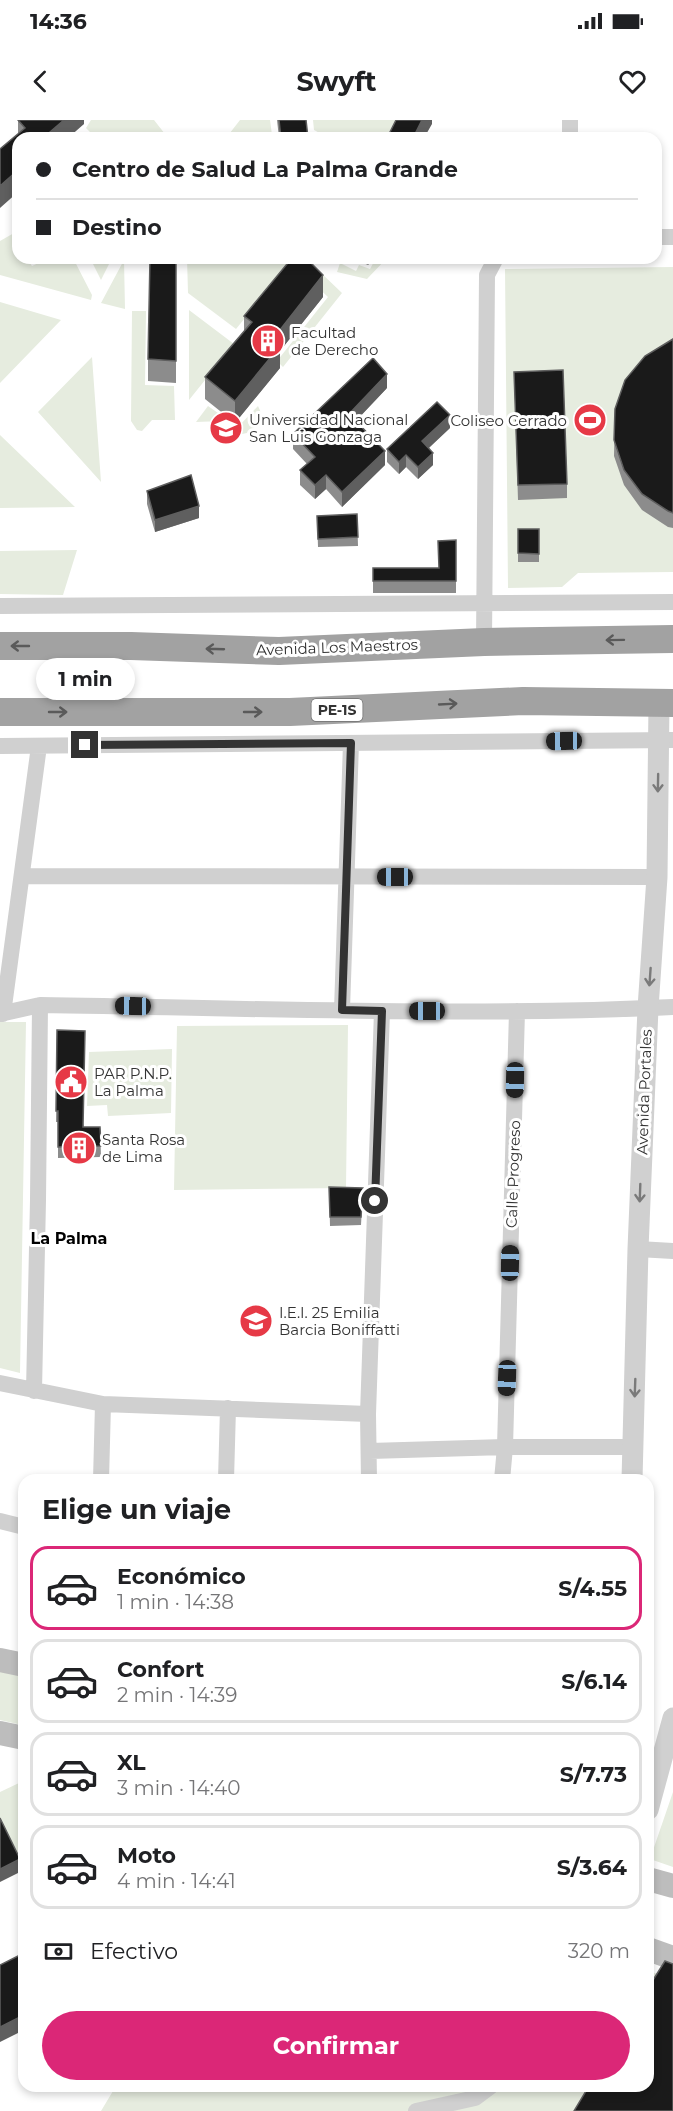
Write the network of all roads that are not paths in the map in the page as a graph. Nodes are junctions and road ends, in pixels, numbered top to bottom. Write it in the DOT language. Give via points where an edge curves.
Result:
graph roads {
  1 [pos="492,264"];
  2 [pos="673,602"];
  3 [pos="485,603"];
  4 [pos="0,606"];
  5 [pos="673,639"];
  6 [pos="483,642"];
  7 [pos="0,646"];
  8 [pos="666,703"];
  9 [pos="0,711"];
  10 [pos="666,740"];
  11 [pos="351,743"];
  12 [pos="0,746"];
  13 [pos="39,746"];
  14 [pos="23,876"];
  15 [pos="348,876"];
  16 [pos="657,877"];
  17 [pos="40,1005"];
  18 [pos="673,1007"];
  19 [pos="648,1008"];
  20 [pos="342,1010"];
  21 [pos="382,1011"];
  22 [pos="517,1011"];
  23 [pos="2,1014"];
  24 [pos="638,1249"];
  25 [pos="673,1251"];
  26 [pos="0,1383"];
  27 [pos="34,1391"];
  28 [pos="102,1404"];
  29 [pos="228,1408"];
  30 [pos="368,1414"];
  31 [pos="505,1447"];
  32 [pos="633,1447"];
  33 [pos="370,1451"];
  34 [pos="101,1474"];
  35 [pos="226,1474"];
  36 [pos="369,1474"];
  37 [pos="503,1474"];
  38 [pos="632,1474"];
  39 [pos="0,1521"];
  40 [pos="18,1526"];
  41 [pos="0,1660"];
  42 [pos="18,1664"];
  43 [pos="673,1718"];
  44 [pos="0,1732"];
  45 [pos="18,1736"];
  46 [pos="654,1788"];
  47 [pos="654,1881"];
  48 [pos="673,1886"];
  49 [pos="654,1951"];
  50 [pos="673,1958"];
  51 [pos="483,2092"];
  52 [pos="416,2111"];
  1 -- 3 [label="street" via="487,275"];
  2 -- 3 [label="street"];
  3 -- 4 [label="street"];
  3 -- 6 [label="street"];
  5 -- 6 [label="highway, Avenida Los Maestros, one-way"];
  6 -- 7 [label="highway, Avenida Los Maestros, one-way" via="279,651"];
  9 -- 8 [label="highway, PE-1S, one-way" via="291,712 522,701"];
  8 -- 10 [label="street, Avenida Portales"];
  10 -- 11 [label="street"];
  10 -- 16 [label="street, Avenida Portales, one-way"];
  11 -- 13 [label="street"];
  11 -- 15 [label="street"];
  12 -- 13 [label="street"];
  13 -- 14 [label="street"];
  14 -- 15 [label="street"];
  14 -- 23 [label="street"];
  15 -- 16 [label="street"];
  15 -- 20 [label="street"];
  16 -- 19 [label="street, Avenida Portales, one-way"];
  17 -- 20 [label="street"];
  17 -- 23 [label="street"];
  17 -- 27 [label="street"];
  18 -- 19 [label="street"];
  19 -- 22 [label="street"];
  19 -- 24 [label="street, Avenida Portales, one-way"];
  20 -- 21 [label="street"];
  21 -- 22 [label="street"];
  21 -- 30 [label="street"];
  22 -- 31 [label="street, Calle Progreso"];
  24 -- 25 [label="street"];
  24 -- 32 [label="street, Avenida Portales, one-way"];
  26 -- 27 [label="street"];
  27 -- 28 [label="street"];
  28 -- 29 [label="street"];
  28 -- 34 [label="street"];
  29 -- 30 [label="street"];
  29 -- 35 [label="street"];
  30 -- 33 [label="street"];
  31 -- 32 [label="street"];
  31 -- 33 [label="street"];
  31 -- 37 [label="street, Calle Progreso"];
  32 -- 38 [label="street, Avenida Portales"];
  33 -- 36 [label="street"];
  39 -- 40 [label="street"];
  41 -- 42 [label="main road"];
  43 -- 46 [label="street"];
  44 -- 45 [label="main road"];
  47 -- 48 [label="main road"];
  49 -- 50 [label="main road"];
  51 -- 52 [label="street" via="475,2098"];
}
